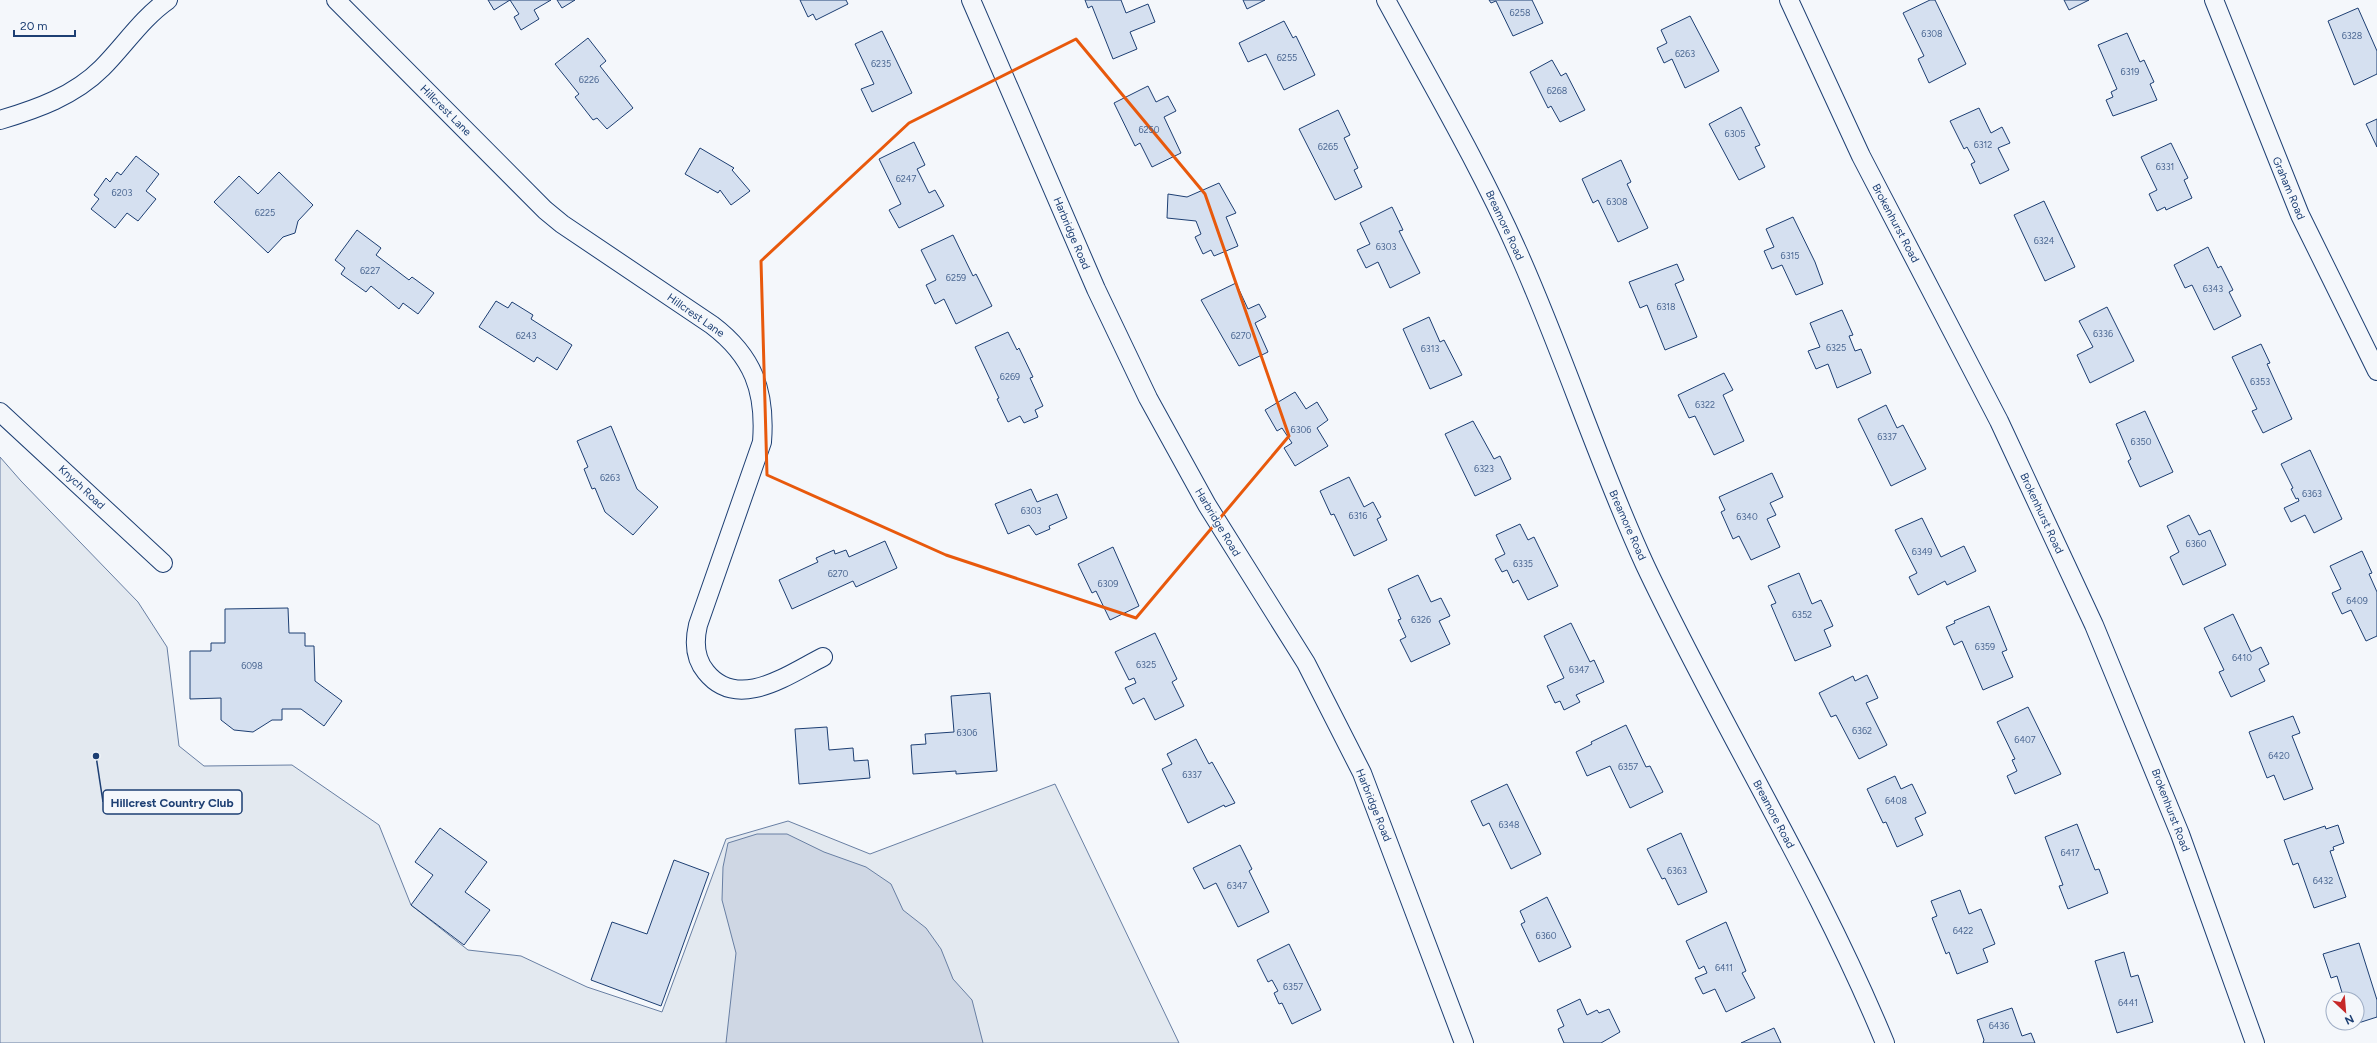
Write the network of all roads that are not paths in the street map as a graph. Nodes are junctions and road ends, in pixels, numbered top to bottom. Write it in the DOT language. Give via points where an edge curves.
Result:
graph roads {
  1 [pos="168,0"];
  2 [pos="336,0"];
  3 [pos="971,0"];
  4 [pos="1386,0"];
  5 [pos="1789,0"];
  6 [pos="2214,0"];
  7 [pos="0,120"];
  8 [pos="2377,371"];
  9 [pos="0,412"];
  10 [pos="163,563"];
  11 [pos="823,657"];
  12 [pos="1464,1043"];
  13 [pos="1885,1043"];
  14 [pos="2255,1043"];
  1 -- 7 [label="street" via="148,17 92,78 68,94 42,106"];
  2 -- 11 [label="street, Hillcrest Lane" via="545,210 712,325 740,350 750,367 760,394 763,413 762,442 698,625 695,635 697,655 705,671 719,684 746,690 764,686"];
  3 -- 12 [label="street, Harbridge Road" via="1132,366 1207,505 1306,663 1362,773"];
  4 -- 13 [label="street, Breamore Road" via="1502,217 1534,287 1603,467 1645,564 1678,632 1825,910"];
  5 -- 14 [label="street, Brokenhurst Road" via="1861,156 1999,421 2091,618 2180,834"];
  6 -- 8 [label="street, Graham Road" via="2300,215"];
  9 -- 10 [label="street, Knych Road"];
}
